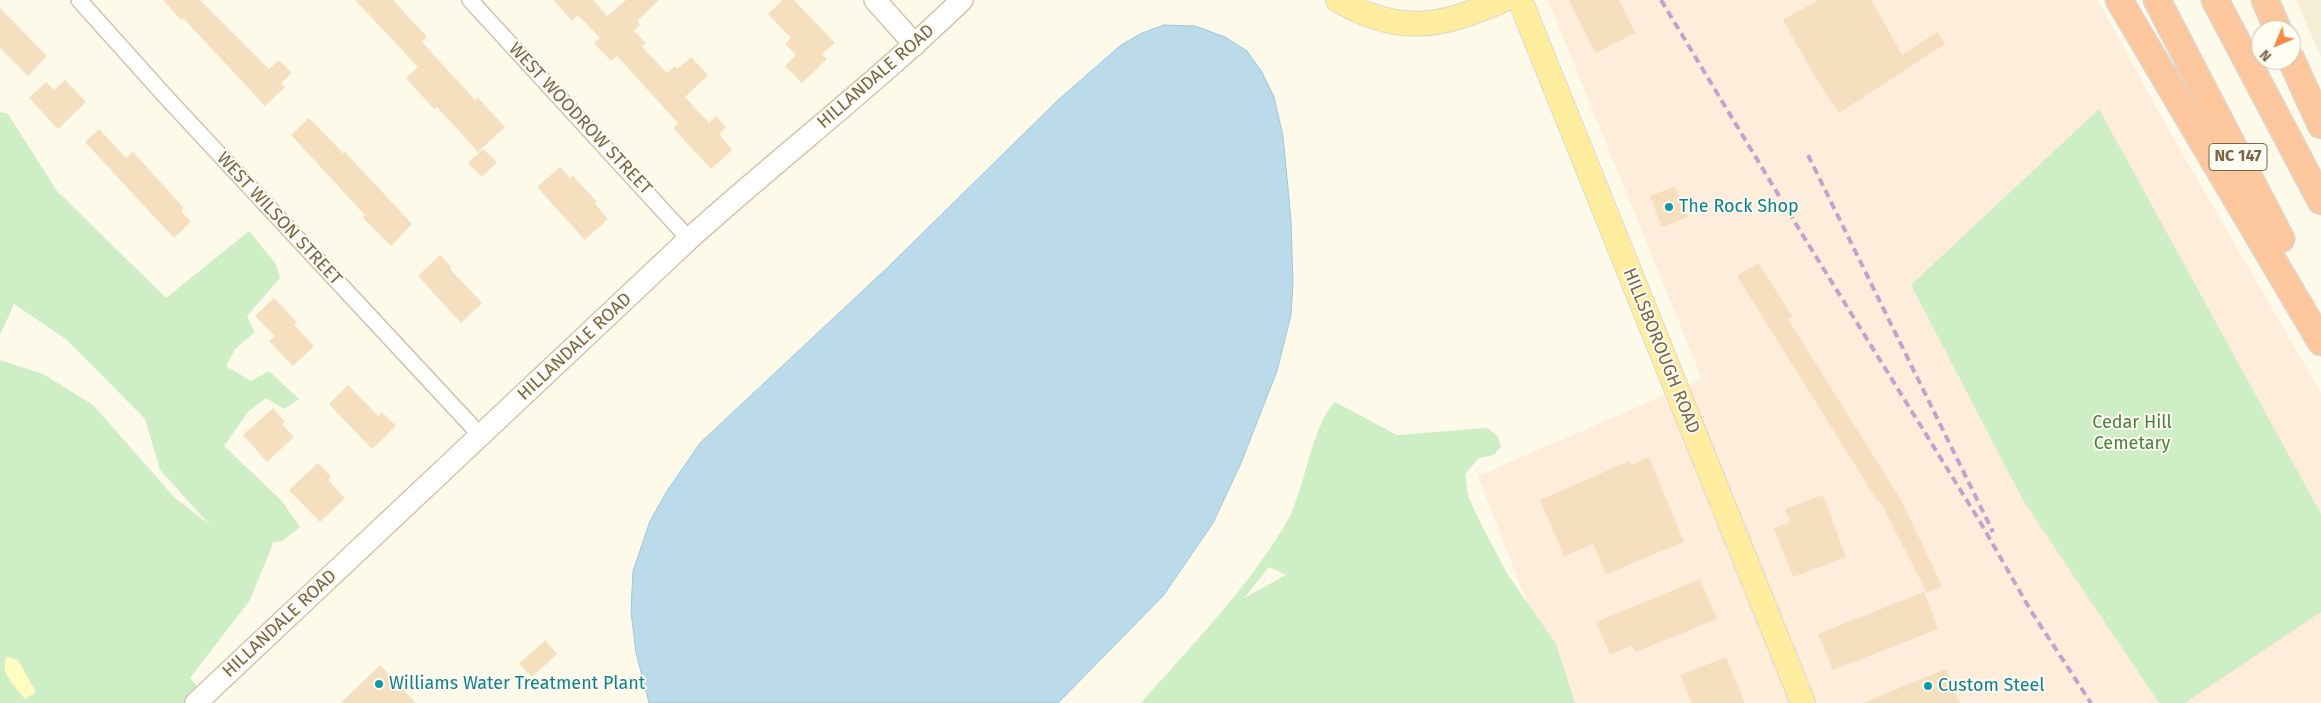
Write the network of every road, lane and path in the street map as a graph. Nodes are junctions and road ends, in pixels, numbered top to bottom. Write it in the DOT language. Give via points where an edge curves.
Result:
graph roads {
  1 [pos="79,0"];
  2 [pos="470,0"];
  3 [pos="875,0"];
  4 [pos="962,0"];
  5 [pos="1338,0"];
  6 [pos="1503,0"];
  7 [pos="1520,0"];
  8 [pos="2119,0"];
  9 [pos="2157,0"];
  10 [pos="2215,0"];
  11 [pos="2265,0"];
  12 [pos="2274,20"];
  13 [pos="915,45"];
  14 [pos="2296,70"];
  15 [pos="2321,125"];
  16 [pos="2321,201"];
  17 [pos="689,239"];
  18 [pos="2321,314"];
  19 [pos="2321,342"];
  20 [pos="480,436"];
  21 [pos="196,703"];
  22 [pos="1802,703"];
  1 -- 20 [label="street, WEST WILSON STREET"];
  2 -- 17 [label="street, WEST WOODROW STREET"];
  3 -- 13 [label="main road"];
  4 -- 13 [label="main road, HILLANDALE ROAD"];
  5 -- 6 [label="main road" via="1384,21 1418,24 1432,24 1466,15"];
  7 -- 22 [label="main road, HILLSBOROUGH ROAD"];
  8 -- 19 [label="highway"];
  9 -- 18 [label="highway, NC 147"];
  10 -- 16 [label="highway, NC 147"];
  11 -- 12 [label="highway"];
  13 -- 17 [label="main road, HILLANDALE ROAD"];
  14 -- 15 [label="highway"];
  17 -- 20 [label="main road, HILLANDALE ROAD"];
  20 -- 21 [label="main road, HILLANDALE ROAD"];
}
